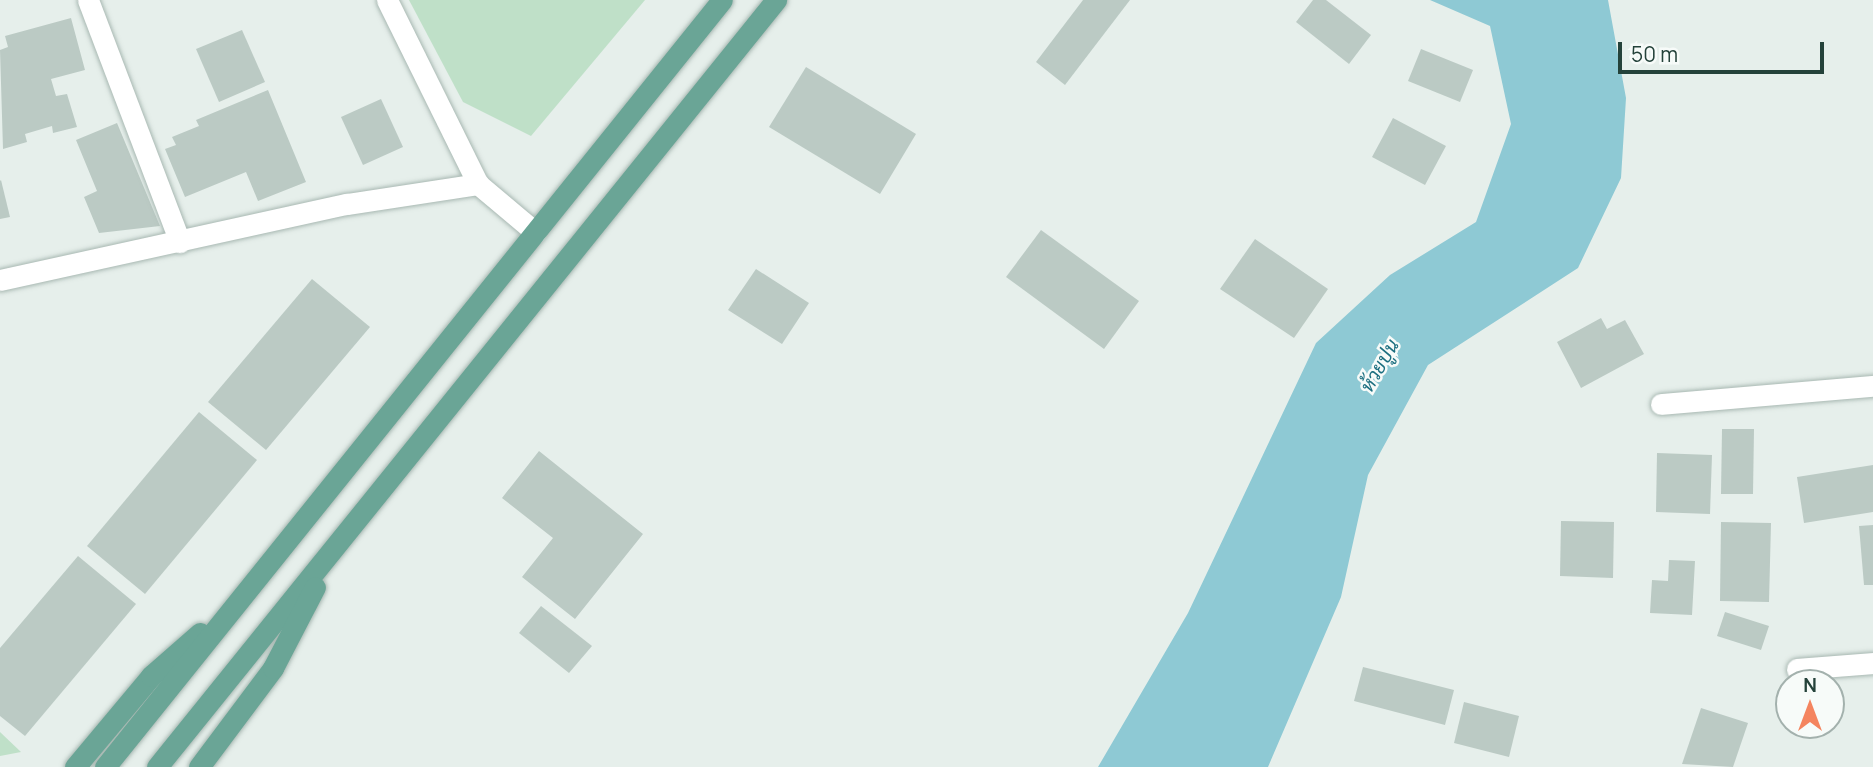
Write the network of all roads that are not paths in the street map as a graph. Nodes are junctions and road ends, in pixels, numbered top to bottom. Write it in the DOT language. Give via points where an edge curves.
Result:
graph roads {
  1 [pos="88,0"];
  2 [pos="387,0"];
  3 [pos="722,0"];
  4 [pos="776,0"];
  5 [pos="478,184"];
  6 [pos="535,232"];
  7 [pos="180,242"];
  8 [pos="0,280"];
  9 [pos="1873,386"];
  10 [pos="1661,404"];
  11 [pos="337,545"];
  12 [pos="244,594"];
  13 [pos="1873,663"];
  14 [pos="1797,669"];
  15 [pos="75,767"];
  16 [pos="105,767"];
  17 [pos="157,767"];
  18 [pos="199,767"];
  1 -- 7 [label="street"];
  2 -- 5 [label="street"];
  3 -- 6 [label="main road"];
  4 -- 11 [label="main road"];
  5 -- 6 [label="street"];
  5 -- 7 [label="street" via="346,204"];
  6 -- 12 [label="main road"];
  7 -- 8 [label="street"];
  9 -- 10 [label="street"];
  11 -- 17 [label="main road"];
  11 -- 18 [label="main road" via="273,668"];
  12 -- 15 [label="main road" via="151,676"];
  12 -- 16 [label="main road"];
  13 -- 14 [label="street"];
}
